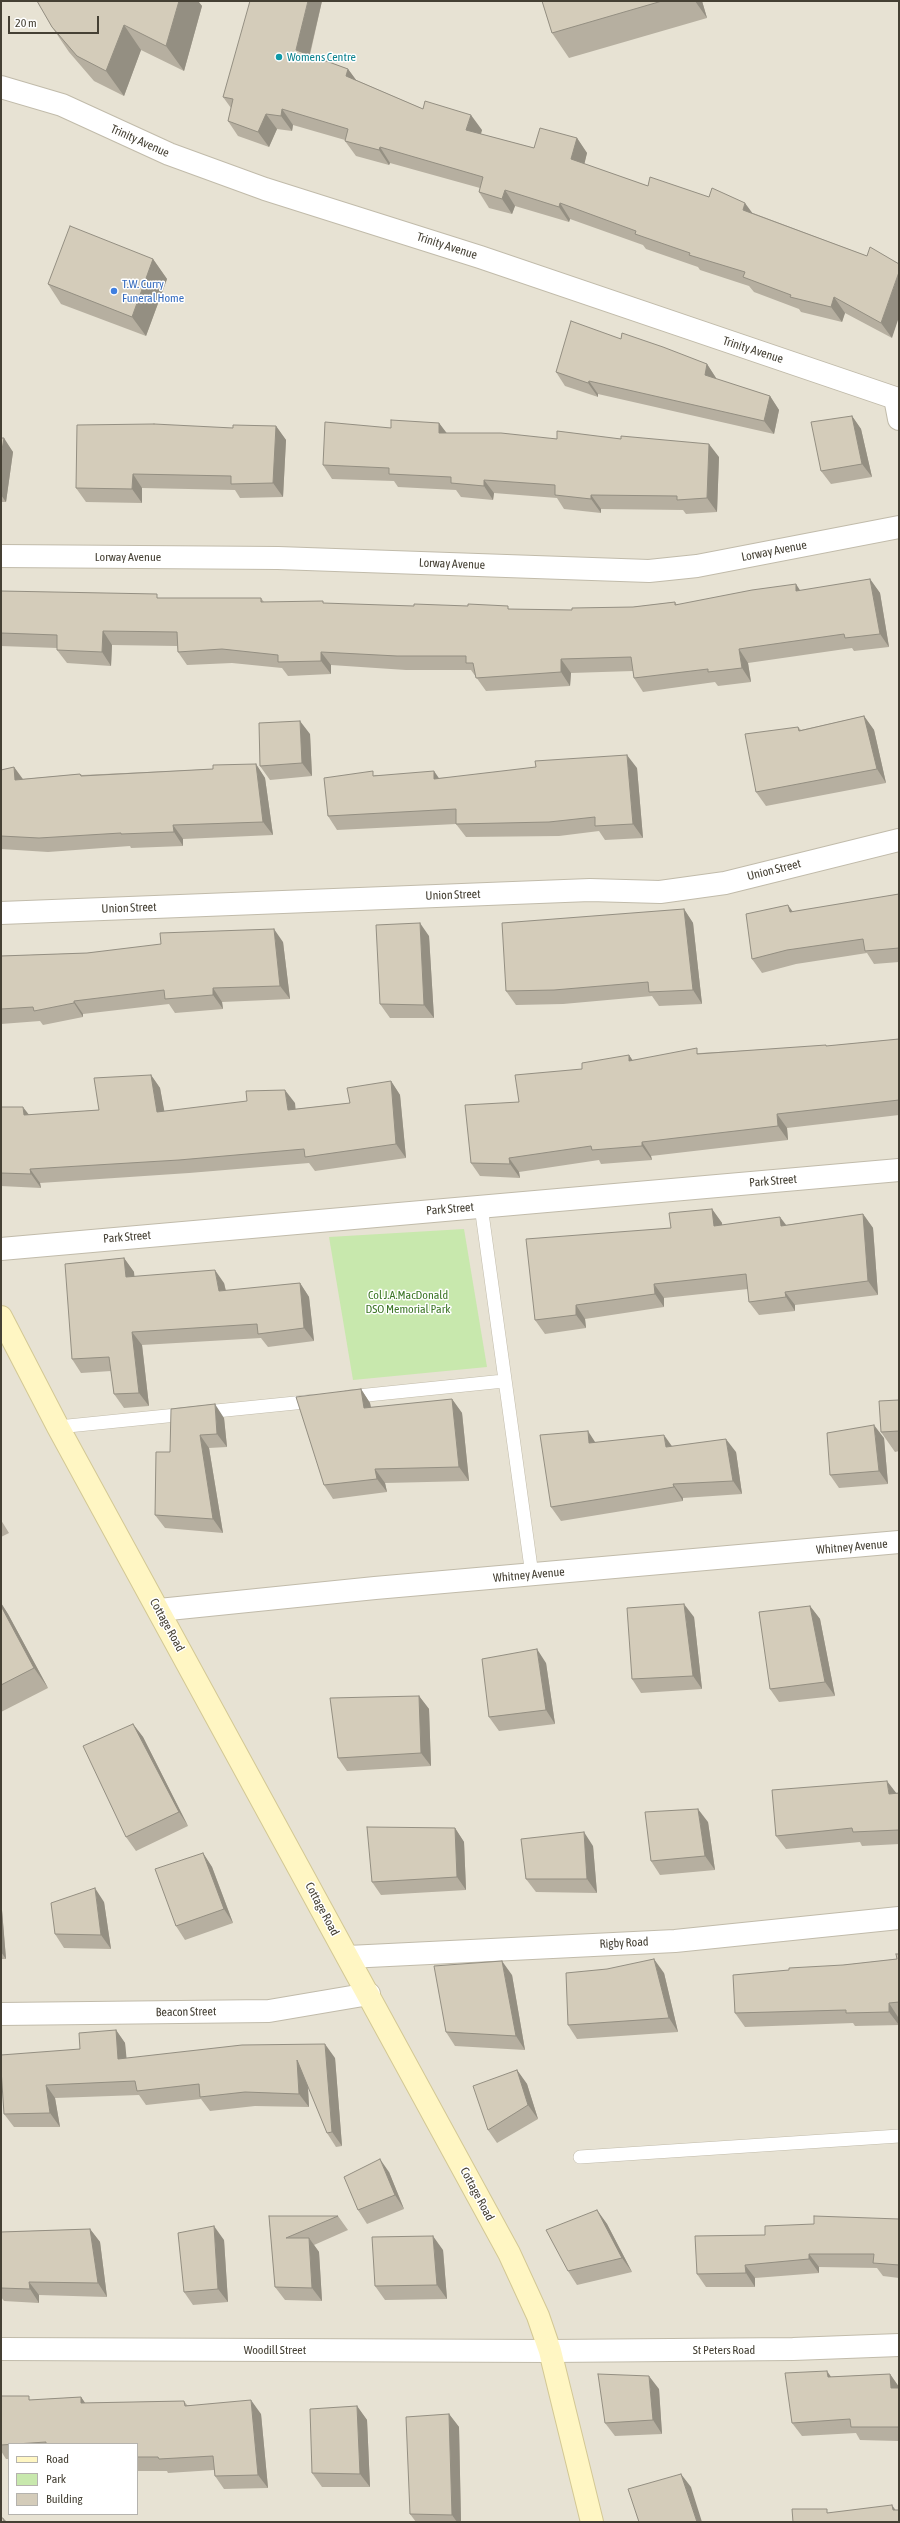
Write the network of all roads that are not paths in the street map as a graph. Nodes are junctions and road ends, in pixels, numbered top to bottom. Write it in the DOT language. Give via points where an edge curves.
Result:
graph roads {
  1 [pos="1,88"];
  2 [pos="899,419"];
  3 [pos="899,527"];
  4 [pos="1,556"];
  5 [pos="899,840"];
  6 [pos="1,913"];
  7 [pos="899,1170"];
  8 [pos="481,1206"];
  9 [pos="1,1249"];
  10 [pos="1,1317"];
  11 [pos="504,1381"];
  12 [pos="58,1428"];
  13 [pos="899,1542"];
  14 [pos="532,1575"];
  15 [pos="159,1610"];
  16 [pos="899,1918"];
  17 [pos="348,1957"];
  18 [pos="369,1994"];
  19 [pos="1,2014"];
  20 [pos="899,2136"];
  21 [pos="580,2157"];
  22 [pos="899,2345"];
  23 [pos="1,2349"];
  24 [pos="550,2351"];
  25 [pos="592,2522"];
  1 -- 2 [label="street, Trinity Avenue" via="62,105 169,154 265,189 480,257 895,398"];
  3 -- 4 [label="street, Lorway Avenue" via="696,566 649,571 278,558"];
  5 -- 6 [label="street, Union Street" via="725,883 660,892 590,890"];
  7 -- 8 [label="street, Park Street"];
  8 -- 9 [label="street, Park Street"];
  8 -- 11 [label="lane"];
  10 -- 12 [label="main road, Cottage Road"];
  11 -- 12 [label="lane"];
  11 -- 14 [label="lane"];
  12 -- 15 [label="main road, Cottage Road"];
  13 -- 14 [label="street, Whitney Avenue"];
  14 -- 15 [label="street, Whitney Avenue"];
  15 -- 17 [label="main road, Cottage Road"];
  16 -- 17 [label="street, Rigby Road" via="675,1941"];
  17 -- 18 [label="main road, Cottage Road"];
  18 -- 19 [label="street, Beacon Street" via="269,2011"];
  18 -- 24 [label="main road, Cottage Road" via="509,2253 538,2316"];
  20 -- 21 [label="lane"];
  22 -- 24 [label="street, St Peters Road" via="793,2349"];
  23 -- 24 [label="street, Woodill Street"];
  24 -- 25 [label="main road, Cottage Road"];
}
